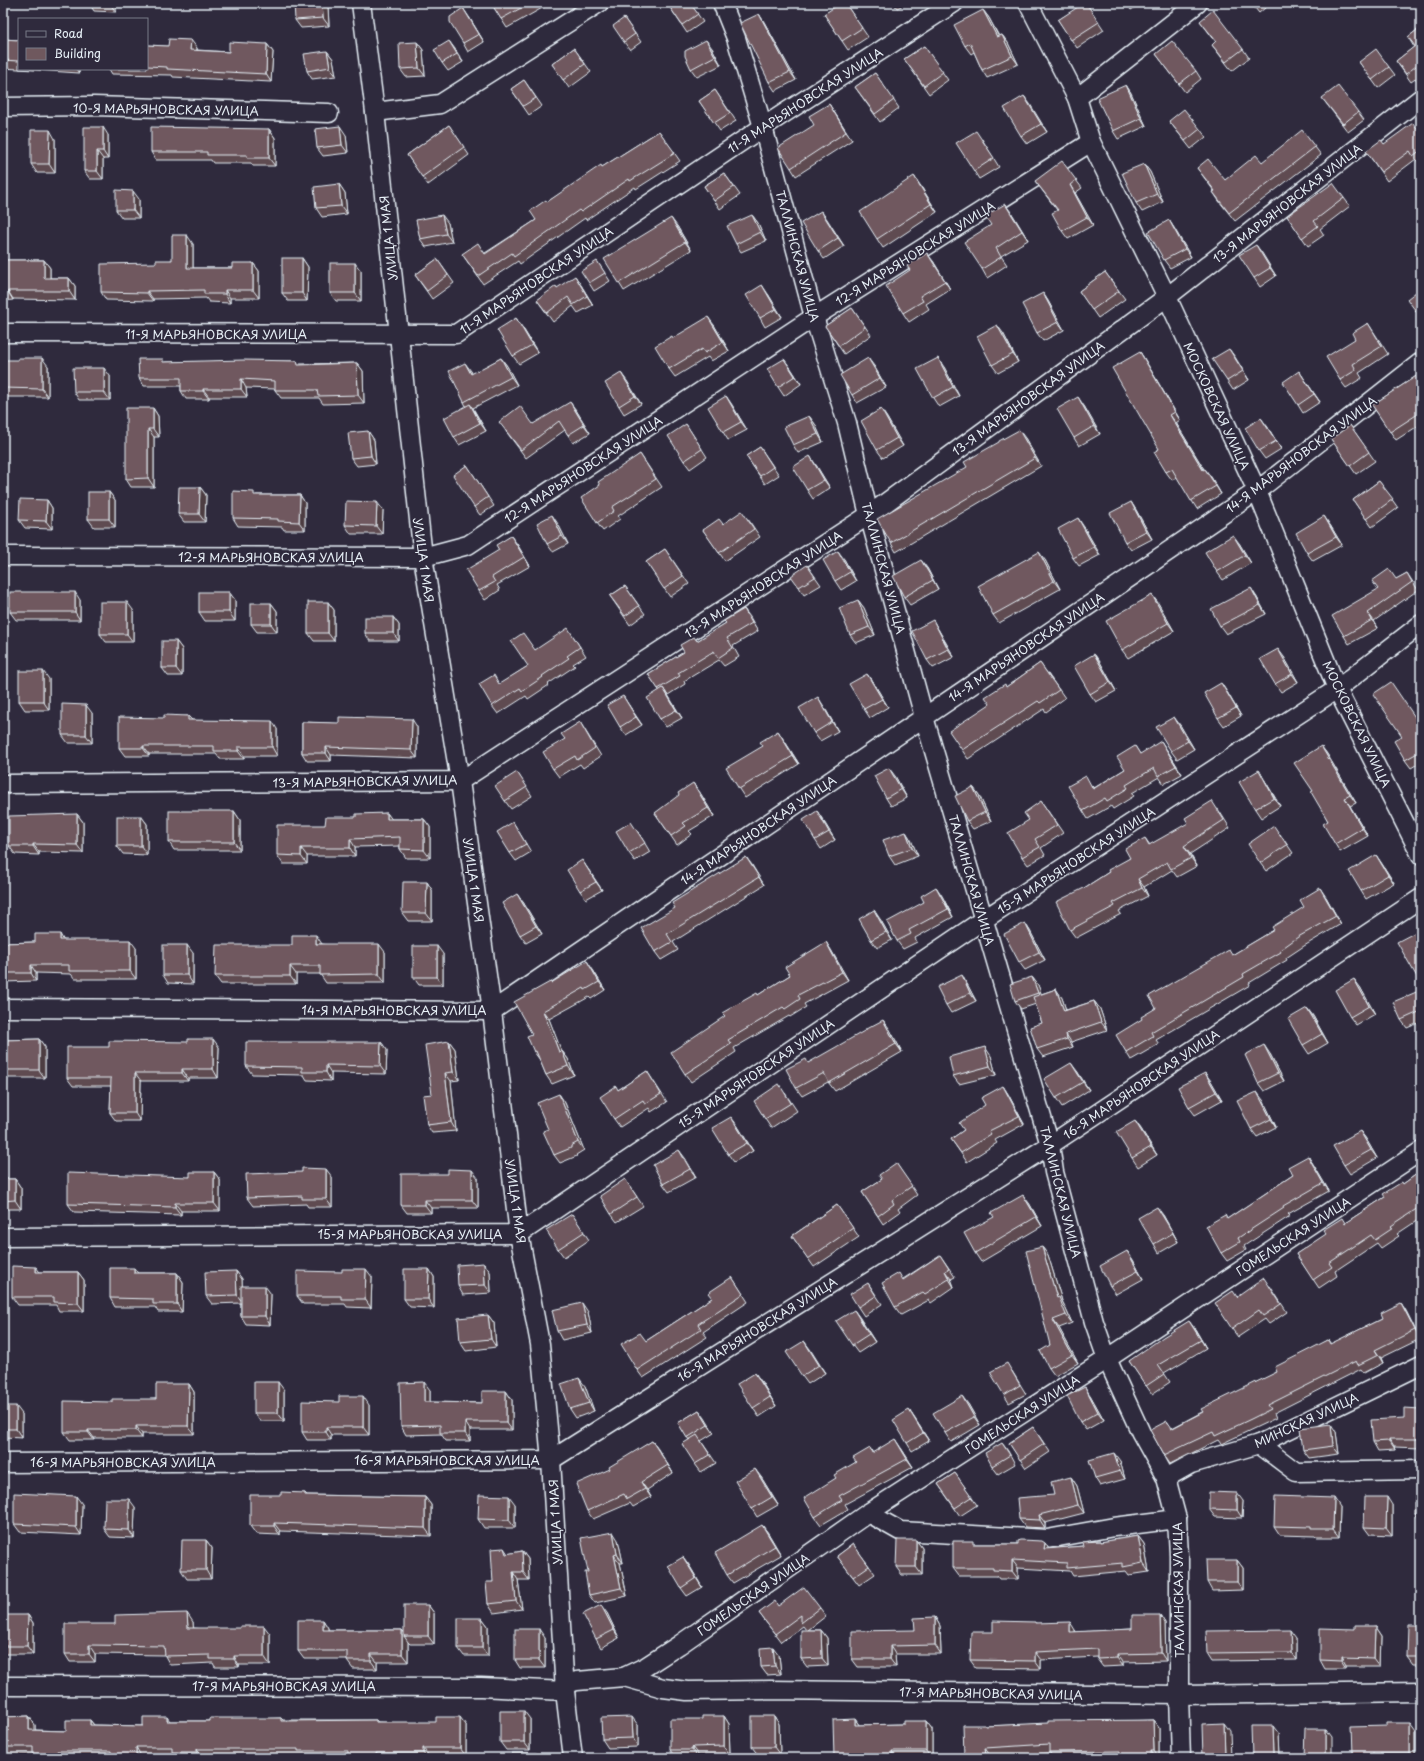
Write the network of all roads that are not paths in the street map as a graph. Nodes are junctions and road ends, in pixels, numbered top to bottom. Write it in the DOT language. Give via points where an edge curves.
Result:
graph roads {
  1 [pos="361,3"];
  2 [pos="598,3"];
  3 [pos="722,3"];
  4 [pos="954,3"];
  5 [pos="1028,3"];
  6 [pos="1198,3"];
  7 [pos="1077,98"];
  8 [pos="1421,98"];
  9 [pos="3,107"];
  10 [pos="375,112"];
  11 [pos="329,113"];
  12 [pos="763,127"];
  13 [pos="1091,142"];
  14 [pos="1167,297"];
  15 [pos="814,317"];
  16 [pos="3,333"];
  17 [pos="398,334"];
  18 [pos="1421,362"];
  19 [pos="1257,491"];
  20 [pos="869,514"];
  21 [pos="3,556"];
  22 [pos="423,557"];
  23 [pos="1421,624"];
  24 [pos="1337,689"];
  25 [pos="924,717"];
  26 [pos="460,781"];
  27 [pos="3,784"];
  28 [pos="1421,855"];
  29 [pos="1421,898"];
  30 [pos="983,920"];
  31 [pos="3,1008"];
  32 [pos="492,1012"];
  33 [pos="1050,1145"];
  34 [pos="1421,1151"];
  35 [pos="519,1234"];
  36 [pos="3,1236"];
  37 [pos="1106,1359"];
  38 [pos="1421,1365"];
  39 [pos="1259,1444"];
  40 [pos="551,1460"];
  41 [pos="3,1463"];
  42 [pos="1421,1470"];
  43 [pos="1166,1478"];
  44 [pos="868,1514"];
  45 [pos="1177,1519"];
  46 [pos="624,1677"];
  47 [pos="3,1686"];
  48 [pos="564,1688"];
  49 [pos="1421,1692"];
  50 [pos="1180,1695"];
  51 [pos="573,1758"];
  52 [pos="1182,1758"];
  1 -- 10 [label="street, УЛИЦА 1 МАЯ"];
  2 -- 10 [label="street" via="440,104"];
  3 -- 12 [label="street, ТАЛЛИНСКАЯ УЛИЦА" via="736,38"];
  4 -- 12 [label="street, 11-Я МАРЬЯНОВСКАЯ УЛИЦА"];
  5 -- 7 [label="street, МОСКОВСКАЯ УЛИЦА"];
  6 -- 7 [label="street"];
  7 -- 13 [label="street, МОСКОВСКАЯ УЛИЦА"];
  8 -- 14 [label="street, 13-Я МАРЬЯНОВСКАЯ УЛИЦА"];
  9 -- 11 [label="street, 10-Я МАРЬЯНОВСКАЯ УЛИЦА" via="94,106"];
  10 -- 17 [label="street, УЛИЦА 1 МАЯ"];
  12 -- 15 [label="street, ТАЛЛИНСКАЯ УЛИЦА"];
  12 -- 17 [label="street, 11-Я МАРЬЯНОВСКАЯ УЛИЦА" via="456,334"];
  13 -- 14 [label="street, МОСКОВСКАЯ УЛИЦА"];
  13 -- 15 [label="street, 12-Я МАРЬЯНОВСКАЯ УЛИЦА"];
  14 -- 19 [label="street, МОСКОВСКАЯ УЛИЦА"];
  14 -- 20 [label="street, 13-Я МАРЬЯНОВСКАЯ УЛИЦА"];
  15 -- 20 [label="street, ТАЛЛИНСКАЯ УЛИЦА" via="847,423"];
  15 -- 22 [label="street, 12-Я МАРЬЯНОВСКАЯ УЛИЦА" via="468,545"];
  16 -- 17 [label="street, 11-Я МАРЬЯНОВСКАЯ УЛИЦА"];
  17 -- 22 [label="street, УЛИЦА 1 МАЯ"];
  18 -- 19 [label="street, 14-Я МАРЬЯНОВСКАЯ УЛИЦА"];
  19 -- 24 [label="street, МОСКОВСКАЯ УЛИЦА"];
  19 -- 25 [label="street, 14-Я МАРЬЯНОВСКАЯ УЛИЦА"];
  20 -- 25 [label="street, ТАЛЛИНСКАЯ УЛИЦА"];
  20 -- 26 [label="street, 13-Я МАРЬЯНОВСКАЯ УЛИЦА"];
  21 -- 22 [label="street, 12-Я МАРЬЯНОВСКАЯ УЛИЦА"];
  22 -- 26 [label="street, УЛИЦА 1 МАЯ"];
  23 -- 24 [label="street, 15-Я МАРЬЯНОВСКАЯ УЛИЦА"];
  24 -- 28 [label="street, МОСКОВСКАЯ УЛИЦА"];
  24 -- 30 [label="street, 15-Я МАРЬЯНОВСКАЯ УЛИЦА"];
  25 -- 30 [label="street, ТАЛЛИНСКАЯ УЛИЦА"];
  25 -- 32 [label="street, 14-Я МАРЬЯНОВСКАЯ УЛИЦА"];
  26 -- 27 [label="street, 13-Я МАРЬЯНОВСКАЯ УЛИЦА"];
  26 -- 32 [label="street, УЛИЦА 1 МАЯ"];
  29 -- 33 [label="street, 16-Я МАРЬЯНОВСКАЯ УЛИЦА"];
  30 -- 33 [label="street, ТАЛЛИНСКАЯ УЛИЦА"];
  30 -- 35 [label="street, 15-Я МАРЬЯНОВСКАЯ УЛИЦА"];
  31 -- 32 [label="street, 14-Я МАРЬЯНОВСКАЯ УЛИЦА"];
  32 -- 35 [label="street, УЛИЦА 1 МАЯ"];
  33 -- 37 [label="street, ТАЛЛИНСКАЯ УЛИЦА" via="1054,1172"];
  33 -- 40 [label="street, 16-Я МАРЬЯНОВСКАЯ УЛИЦА"];
  34 -- 37 [label="street, ГОМЕЛЬСКАЯ УЛИЦА"];
  35 -- 36 [label="street, 15-Я МАРЬЯНОВСКАЯ УЛИЦА"];
  35 -- 40 [label="street, УЛИЦА 1 МАЯ" via="540,1344"];
  37 -- 43 [label="street, ТАЛЛИНСКАЯ УЛИЦА" via="1141,1433"];
  37 -- 44 [label="street, ГОМЕЛЬСКАЯ УЛИЦА"];
  38 -- 39 [label="street, МИНСКАЯ УЛИЦА"];
  39 -- 42 [label="street" via="1296,1472"];
  39 -- 43 [label="street, МИНСКАЯ УЛИЦА" via="1191,1464"];
  40 -- 41 [label="street, 16-Я МАРЬЯНОВСКАЯ УЛИЦА"];
  40 -- 48 [label="street, УЛИЦА 1 МАЯ"];
  43 -- 45 [label="street, ТАЛЛИНСКАЯ УЛИЦА"];
  44 -- 45 [label="street" via="900,1531 1046,1539 1114,1526"];
  44 -- 46 [label="street, ГОМЕЛЬСКАЯ УЛИЦА" via="679,1645"];
  45 -- 50 [label="street, ТАЛЛИНСКАЯ УЛИЦА"];
  46 -- 48 [label="street, 17-Я МАРЬЯНОВСКАЯ УЛИЦА" via="577,1681"];
  46 -- 50 [label="street, 17-Я МАРЬЯНОВСКАЯ УЛИЦА" via="663,1688 687,1691"];
  47 -- 48 [label="street, 17-Я МАРЬЯНОВСКАЯ УЛИЦА"];
  48 -- 51 [label="street, УЛИЦА 1 МАЯ"];
  49 -- 50 [label="street, 17-Я МАРЬЯНОВСКАЯ УЛИЦА"];
  50 -- 52 [label="street, ТАЛЛИНСКАЯ УЛИЦА"];
}
